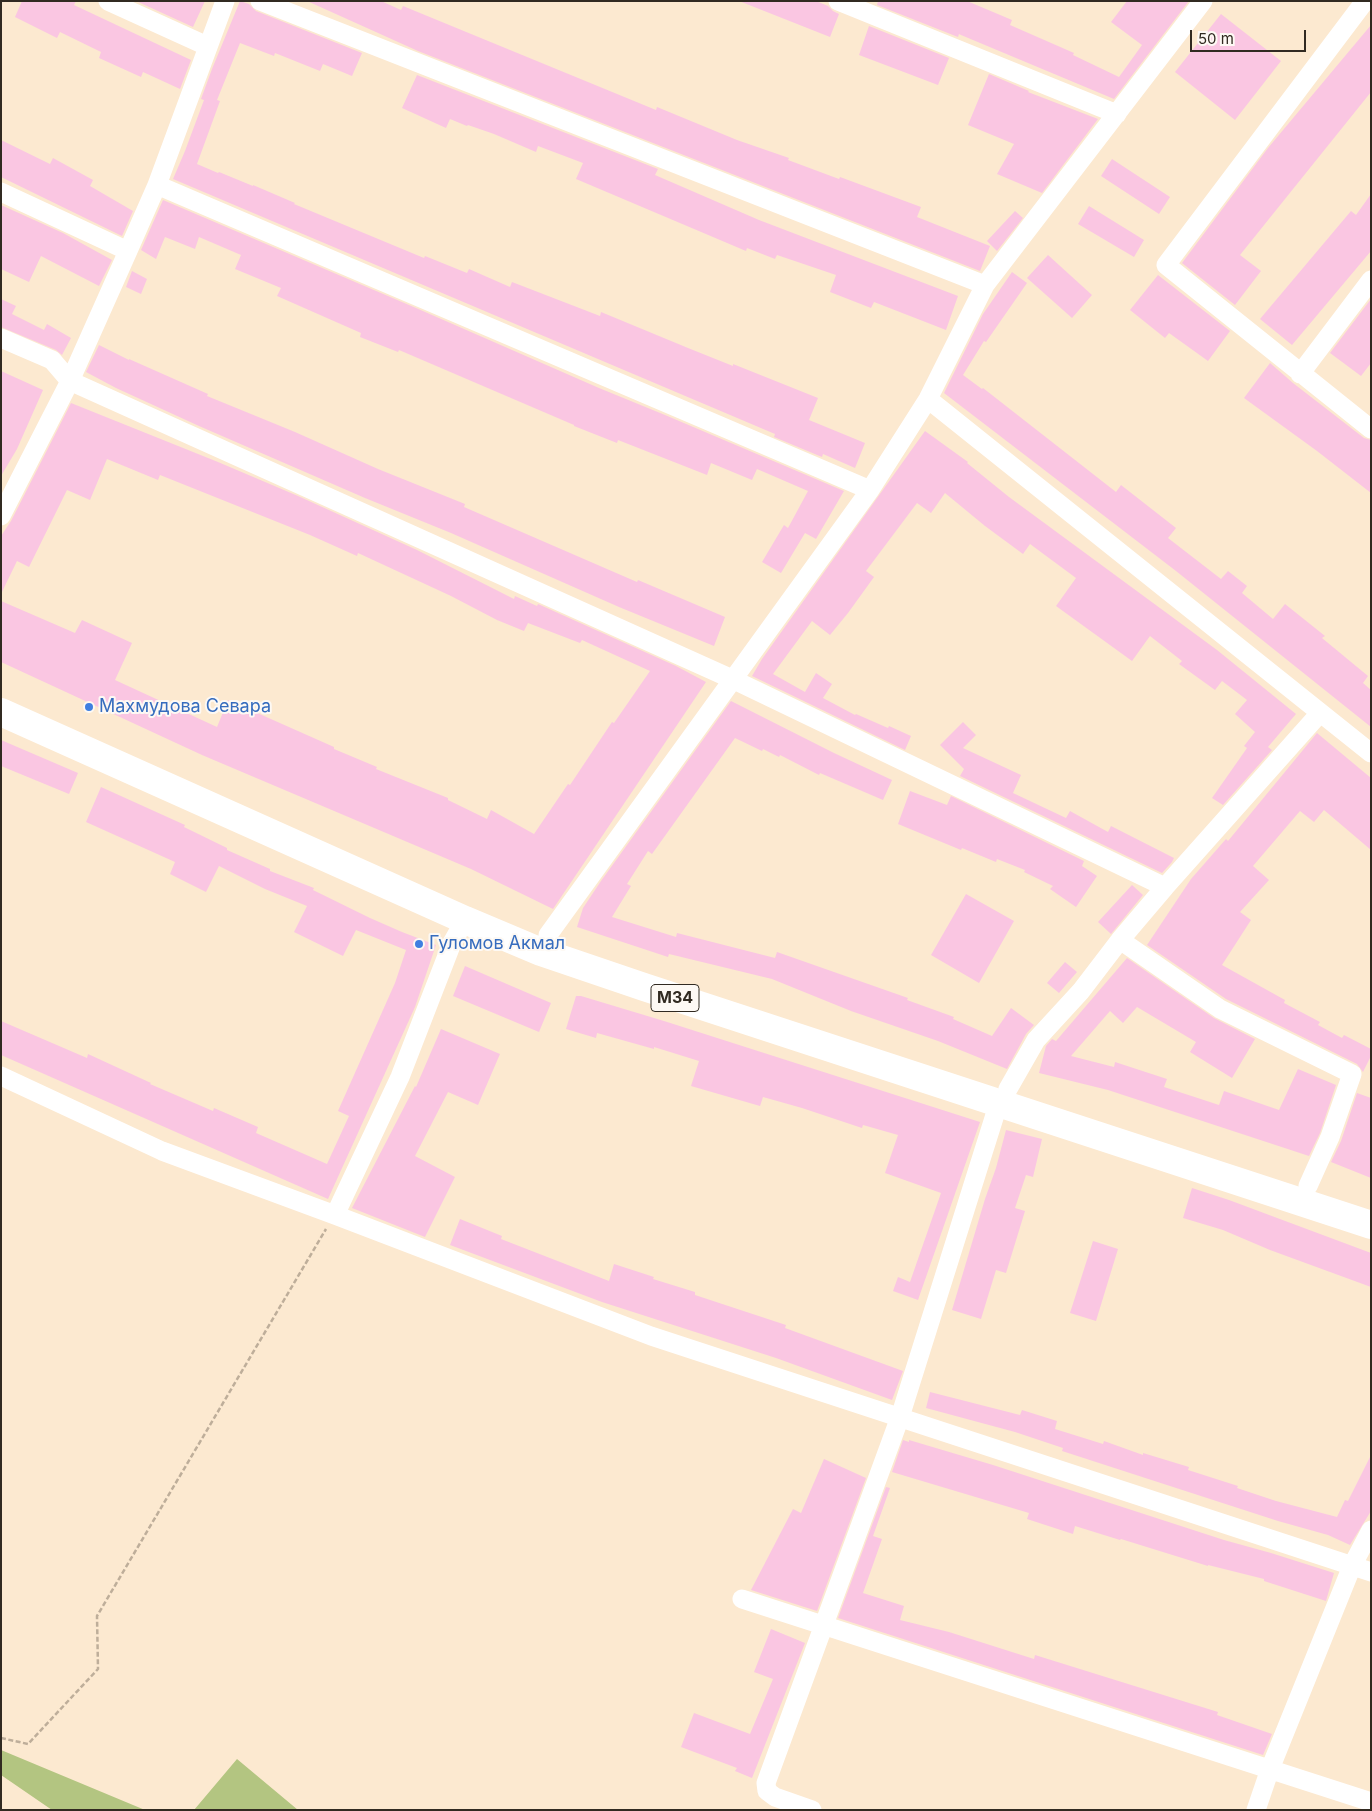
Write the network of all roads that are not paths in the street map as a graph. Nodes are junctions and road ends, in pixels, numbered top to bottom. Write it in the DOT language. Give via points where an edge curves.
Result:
graph roads {
  1 [pos="108,1"];
  2 [pos="225,1"];
  3 [pos="260,1"];
  4 [pos="838,1"];
  5 [pos="1203,1"];
  6 [pos="1365,1"];
  7 [pos="207,46"];
  8 [pos="1117,114"];
  9 [pos="157,184"];
  10 [pos="1,192"];
  11 [pos="128,251"];
  12 [pos="1371,280"];
  13 [pos="985,285"];
  14 [pos="1,338"];
  15 [pos="1300,374"];
  16 [pos="70,381"];
  17 [pos="928,399"];
  18 [pos="1371,429"];
  19 [pos="870,490"];
  20 [pos="1,516"];
  21 [pos="732,679"];
  22 [pos="1,694"];
  23 [pos="1,712"];
  24 [pos="1320,713"];
  25 [pos="1371,753"];
  26 [pos="1165,887"];
  27 [pos="465,920"];
  28 [pos="548,935"];
  29 [pos="1120,940"];
  30 [pos="1,1076"];
  31 [pos="1003,1096"];
  32 [pos="1308,1186"];
  33 [pos="1371,1207"];
  34 [pos="335,1215"];
  35 [pos="1371,1225"];
  36 [pos="900,1417"];
  37 [pos="1371,1530"];
  38 [pos="1352,1566"];
  39 [pos="1371,1572"];
  40 [pos="742,1599"];
  41 [pos="822,1626"];
  42 [pos="1270,1769"];
  43 [pos="1371,1802"];
  44 [pos="812,1810"];
  45 [pos="1256,1810"];
  1 -- 7 [label="street"];
  2 -- 7 [label="street"];
  3 -- 13 [label="street"];
  4 -- 8 [label="street"];
  5 -- 8 [label="street"];
  6 -- 15 [label="street" via="1166,265"];
  7 -- 9 [label="street"];
  8 -- 13 [label="street"];
  9 -- 11 [label="street"];
  9 -- 19 [label="street"];
  10 -- 11 [label="street"];
  11 -- 16 [label="street"];
  12 -- 15 [label="street"];
  13 -- 17 [label="street"];
  14 -- 16 [label="street" via="52,360"];
  15 -- 18 [label="street"];
  16 -- 20 [label="street"];
  16 -- 21 [label="street"];
  17 -- 19 [label="street"];
  17 -- 24 [label="street"];
  19 -- 21 [label="street"];
  21 -- 26 [label="street"];
  21 -- 28 [label="street"];
  22 -- 28 [label="main road, M34"];
  23 -- 27 [label="main road, M34"];
  24 -- 25 [label="street"];
  24 -- 26 [label="street"];
  26 -- 29 [label="street"];
  27 -- 31 [label="main road, M34" via="594,971 843,1053"];
  27 -- 34 [label="street" via="452,943 400,1077"];
  28 -- 31 [label="main road, M34"];
  29 -- 31 [label="street" via="1081,991 1036,1040"];
  29 -- 32 [label="street" via="1220,1009 1352,1074 1330,1137"];
  30 -- 34 [label="street" via="162,1151"];
  31 -- 32 [label="main road, M34"];
  31 -- 35 [label="main road, M34" via="1308,1206"];
  31 -- 36 [label="street"];
  32 -- 33 [label="main road, M34"];
  34 -- 36 [label="street" via="651,1336"];
  36 -- 38 [label="street"];
  36 -- 41 [label="street"];
  37 -- 38 [label="street"];
  38 -- 39 [label="street"];
  38 -- 42 [label="street"];
  40 -- 41 [label="street"];
  41 -- 42 [label="street"];
  41 -- 44 [label="street" via="766,1783 767,1791 775,1797"];
  42 -- 43 [label="street"];
  42 -- 45 [label="street"];
}
